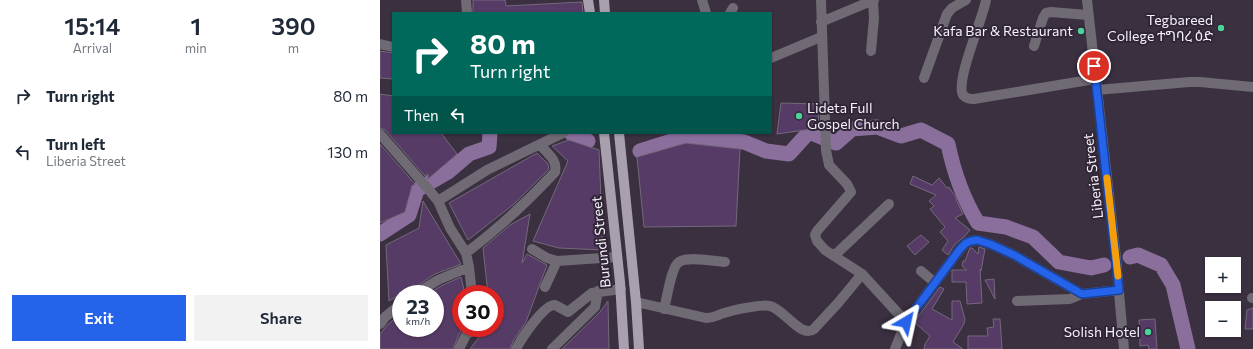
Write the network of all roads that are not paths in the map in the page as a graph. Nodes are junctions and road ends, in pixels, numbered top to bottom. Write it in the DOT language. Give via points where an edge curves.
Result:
graph roads {
  1 [pos="466,0"];
  2 [pos="588,0"];
  3 [pos="604,0"];
  4 [pos="702,0"];
  5 [pos="821,0"];
  6 [pos="873,0"];
  7 [pos="966,0"];
  8 [pos="986,0"];
  9 [pos="1087,0"];
  10 [pos="467,12"];
  11 [pos="590,12"];
  12 [pos="605,12"];
  13 [pos="706,12"];
  14 [pos="1088,15"];
  15 [pos="821,22"];
  16 [pos="821,37"];
  17 [pos="380,44"];
  18 [pos="1034,46"];
  19 [pos="392,47"];
  20 [pos="871,51"];
  21 [pos="772,58"];
  22 [pos="924,78"];
  23 [pos="1095,79"];
  24 [pos="1253,87"];
  25 [pos="1097,90"];
  26 [pos="562,134"];
  27 [pos="604,134"];
  28 [pos="619,134"];
  29 [pos="381,139"];
  30 [pos="540,145"];
  31 [pos="438,201"];
  32 [pos="889,204"];
  33 [pos="629,226"];
  34 [pos="614,228"];
  35 [pos="532,250"];
  36 [pos="466,253"];
  37 [pos="617,256"];
  38 [pos="834,256"];
  39 [pos="557,261"];
  40 [pos="725,262"];
  41 [pos="469,267"];
  42 [pos="921,271"];
  43 [pos="862,274"];
  44 [pos="934,282"];
  45 [pos="430,285"];
  46 [pos="471,285"];
  47 [pos="545,287"];
  48 [pos="621,289"];
  49 [pos="1119,290"];
  50 [pos="598,291"];
  51 [pos="1082,294"];
  52 [pos="1017,301"];
  53 [pos="636,302"];
  54 [pos="664,309"];
  55 [pos="392,311"];
  56 [pos="906,322"];
  57 [pos="380,324"];
  58 [pos="465,337"];
  59 [pos="459,349"];
  60 [pos="516,349"];
  61 [pos="552,349"];
  62 [pos="624,349"];
  63 [pos="639,349"];
  64 [pos="895,349"];
  65 [pos="1124,349"];
  1 -- 10 [label="street"];
  2 -- 11 [label="main road"];
  3 -- 12 [label="main road"];
  4 -- 13 [label="street"];
  5 -- 15 [label="street"];
  6 -- 15 [label="street"];
  6 -- 20 [label="street"];
  7 -- 22 [label="street" via="947,14"];
  8 -- 23 [label="street" via="964,66 962,90 965,97 968,99"];
  9 -- 14 [label="street, Liberia Street"];
  14 -- 18 [label="street" via="1046,13"];
  14 -- 23 [label="street, Liberia Street"];
  15 -- 16 [label="street"];
  16 -- 21 [label="street"];
  16 -- 38 [label="street" via="826,150 829,164 851,192 815,235 820,245"];
  17 -- 19 [label="street"];
  23 -- 25 [label="street, Liberia Street"];
  24 -- 25 [label="street" via="1189,82"];
  25 -- 49 [label="street, Liberia Street"];
  26 -- 30 [label="street"];
  27 -- 34 [label="main road, Burundi Street"];
  28 -- 33 [label="main road, Burundi Street"];
  29 -- 31 [label="street"];
  30 -- 31 [label="street" via="487,170"];
  30 -- 36 [label="street" via="555,161 555,172 520,207"];
  31 -- 36 [label="street" via="450,228"];
  32 -- 38 [label="street"];
  33 -- 34 [label="main road"];
  33 -- 53 [label="main road, Burundi Street"];
  34 -- 37 [label="main road, Burundi Street"];
  35 -- 39 [label="street"];
  36 -- 41 [label="street"];
  37 -- 39 [label="street"];
  37 -- 48 [label="main road, Burundi Street"];
  38 -- 43 [label="street"];
  39 -- 47 [label="street"];
  40 -- 54 [label="street" via="690,259 680,261 675,267"];
  41 -- 45 [label="street"];
  41 -- 46 [label="street"];
  42 -- 44 [label="street"];
  43 -- 54 [label="street" via="811,331 806,332 771,306 732,311 712,318"];
  43 -- 56 [label="street"];
  44 -- 51 [label="street" via="966,243 977,240 1014,255"];
  44 -- 56 [label="street"];
  48 -- 50 [label="street"];
  48 -- 62 [label="main road, Burundi Street"];
  49 -- 51 [label="street"];
  49 -- 65 [label="street, Liberia Street"];
  50 -- 60 [label="street" via="589,294 568,312 555,305 549,306"];
  50 -- 61 [label="street" via="595,307"];
  51 -- 52 [label="street" via="1070,299"];
  53 -- 54 [label="street"];
  53 -- 63 [label="main road, Burundi Street"];
  55 -- 57 [label="street"];
  56 -- 64 [label="street"];
  58 -- 59 [label="street"];
  62 -- 63 [label="main road"];
}
